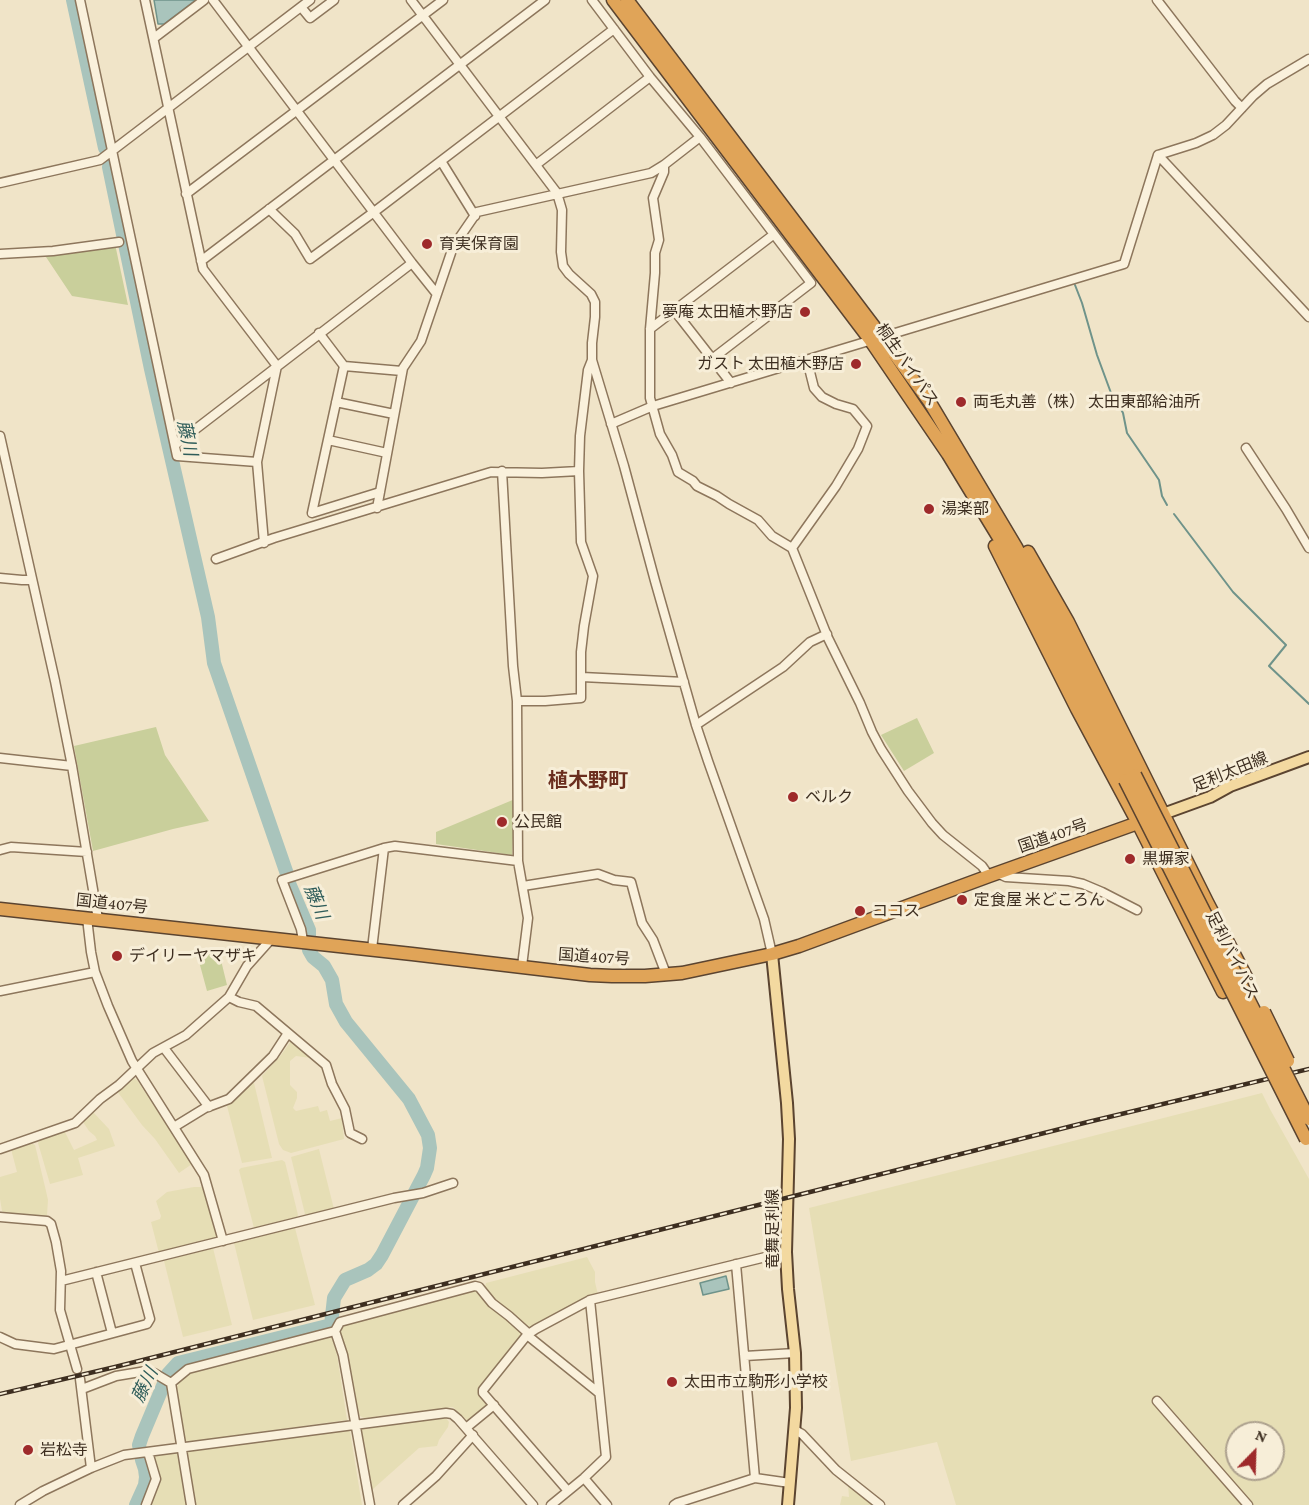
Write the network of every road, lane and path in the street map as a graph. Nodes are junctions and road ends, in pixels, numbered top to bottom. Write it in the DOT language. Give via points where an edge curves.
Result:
graph roads {
  1 [pos="80,0"];
  2 [pos="145,0"];
  3 [pos="204,0"];
  4 [pos="213,0"];
  5 [pos="310,0"];
  6 [pos="334,0"];
  7 [pos="411,0"];
  8 [pos="443,0"];
  9 [pos="545,0"];
  10 [pos="592,0"];
  11 [pos="613,0"];
  12 [pos="627,0"];
  13 [pos="1157,0"];
  14 [pos="301,7"];
  15 [pos="423,15"];
  16 [pos="614,29"];
  17 [pos="154,38"];
  18 [pos="247,47"];
  19 [pos="1309,58"];
  20 [pos="460,64"];
  21 [pos="650,77"];
  22 [pos="1242,108"];
  23 [pos="168,109"];
  24 [pos="297,111"];
  25 [pos="500,117"];
  26 [pos="700,137"];
  27 [pos="113,152"];
  28 [pos="1158,155"];
  29 [pos="335,160"];
  30 [pos="441,162"];
  31 [pos="537,164"];
  32 [pos="664,165"];
  33 [pos="0,183"];
  34 [pos="557,193"];
  35 [pos="186,194"];
  36 [pos="269,209"];
  37 [pos="374,212"];
  38 [pos="474,216"];
  39 [pos="773,235"];
  40 [pos="119,242"];
  41 [pos="0,254"];
  42 [pos="201,261"];
  43 [pos="412,263"];
  44 [pos="436,293"];
  45 [pos="674,310"];
  46 [pos="1309,317"];
  47 [pos="650,328"];
  48 [pos="319,333"];
  49 [pos="876,339"];
  50 [pos="712,359"];
  51 [pos="592,360"];
  52 [pos="807,360"];
  53 [pos="277,366"];
  54 [pos="344,366"];
  55 [pos="402,371"];
  56 [pos="731,383"];
  57 [pos="336,402"];
  58 [pos="653,406"];
  59 [pos="394,414"];
  60 [pos="611,424"];
  61 [pos="0,436"];
  62 [pos="328,440"];
  63 [pos="175,444"];
  64 [pos="1246,448"];
  65 [pos="387,453"];
  66 [pos="948,454"];
  67 [pos="257,462"];
  68 [pos="966,462"];
  69 [pos="502,471"];
  70 [pos="579,471"];
  71 [pos="380,492"];
  72 [pos="377,508"];
  73 [pos="264,543"];
  74 [pos="792,548"];
  75 [pos="1309,548"];
  76 [pos="216,558"];
  77 [pos="0,578"];
  78 [pos="32,579"];
  79 [pos="827,634"];
  80 [pos="582,676"];
  81 [pos="684,682"];
  82 [pos="517,701"];
  83 [pos="696,725"];
  84 [pos="1309,757"];
  85 [pos="0,759"];
  86 [pos="72,766"];
  87 [pos="1130,778"];
  88 [pos="1163,814"];
  89 [pos="1138,823"];
  90 [pos="384,849"];
  91 [pos="0,850"];
  92 [pos="87,852"];
  93 [pos="518,861"];
  94 [pos="993,874"];
  95 [pos="523,886"];
  96 [pos="0,909"];
  97 [pos="1137,910"];
  98 [pos="93,918"];
  99 [pos="272,938"];
  100 [pos="303,941"];
  101 [pos="372,949"];
  102 [pos="772,954"];
  103 [pos="522,966"];
  104 [pos="95,972"];
  105 [pos="666,974"];
  106 [pos="0,991"];
  107 [pos="229,996"];
  108 [pos="288,1033"];
  109 [pos="164,1047"];
  110 [pos="137,1069"];
  111 [pos="1309,1105"];
  112 [pos="209,1107"];
  113 [pos="1309,1119"];
  114 [pos="174,1127"];
  115 [pos="362,1139"];
  116 [pos="1307,1142"];
  117 [pos="0,1149"];
  118 [pos="453,1183"];
  119 [pos="0,1217"];
  120 [pos="223,1241"];
  121 [pos="786,1252"];
  122 [pos="135,1263"];
  123 [pos="736,1264"];
  124 [pos="96,1272"];
  125 [pos="60,1281"];
  126 [pos="590,1300"];
  127 [pos="335,1331"];
  128 [pos="112,1333"];
  129 [pos="528,1335"];
  130 [pos="0,1337"];
  131 [pos="70,1345"];
  132 [pos="795,1353"];
  133 [pos="745,1356"];
  134 [pos="76,1369"];
  135 [pos="80,1379"];
  136 [pos="171,1383"];
  137 [pos="82,1389"];
  138 [pos="599,1393"];
  139 [pos="1157,1401"];
  140 [pos="494,1405"];
  141 [pos="355,1424"];
  142 [pos="466,1428"];
  143 [pos="795,1430"];
  144 [pos="473,1435"];
  145 [pos="181,1447"];
  146 [pos="148,1452"];
  147 [pos="91,1468"];
  148 [pos="584,1478"];
  149 [pos="755,1478"];
  150 [pos="790,1483"];
  151 [pos="568,1491"];
  152 [pos="20,1505"];
  153 [pos="146,1505"];
  154 [pos="191,1505"];
  155 [pos="370,1505"];
  156 [pos="403,1505"];
  157 [pos="533,1505"];
  158 [pos="551,1505"];
  159 [pos="607,1505"];
  160 [pos="674,1505"];
  161 [pos="788,1505"];
  162 [pos="880,1505"];
  163 [pos="1248,1505"];
  1 -- 27 [label="street"];
  2 -- 17 [label="street"];
  3 -- 17 [label="street"];
  4 -- 18 [label="street"];
  5 -- 14 [label="street"];
  6 -- 14 [label="street" via="310,18"];
  7 -- 15 [label="street"];
  8 -- 15 [label="street"];
  9 -- 20 [label="street"];
  10 -- 16 [label="street"];
  11 -- 49 [label="highway, 桐生バイパス"];
  12 -- 49 [label="highway, 桐生バイパス"];
  13 -- 22 [label="street"];
  14 -- 18 [label="street"];
  15 -- 20 [label="street"];
  15 -- 24 [label="street"];
  16 -- 21 [label="street"];
  16 -- 25 [label="street"];
  17 -- 23 [label="street"];
  18 -- 23 [label="street"];
  18 -- 24 [label="street"];
  19 -- 22 [label="street" via="1267,84"];
  20 -- 25 [label="street"];
  20 -- 29 [label="street"];
  21 -- 26 [label="street"];
  21 -- 31 [label="street"];
  22 -- 28 [label="street" via="1213,135"];
  23 -- 27 [label="street"];
  23 -- 35 [label="street"];
  24 -- 29 [label="street"];
  24 -- 35 [label="street"];
  25 -- 30 [label="street"];
  25 -- 31 [label="street"];
  26 -- 32 [label="street"];
  26 -- 39 [label="street"];
  27 -- 33 [label="street" via="96,162"];
  27 -- 63 [label="street"];
  28 -- 46 [label="street"];
  28 -- 49 [label="street" via="1124,264"];
  29 -- 36 [label="street"];
  29 -- 37 [label="street"];
  30 -- 37 [label="street"];
  30 -- 38 [label="street"];
  31 -- 34 [label="street"];
  32 -- 34 [label="street" via="651,173"];
  32 -- 47 [label="street" via="653,198 659,240"];
  34 -- 38 [label="street" via="477,212"];
  34 -- 51 [label="street" via="562,210 563,266 594,302"];
  35 -- 42 [label="street"];
  36 -- 37 [label="street" via="295,234 310,259"];
  36 -- 42 [label="street"];
  37 -- 43 [label="street"];
  38 -- 44 [label="street" via="453,247"];
  39 -- 45 [label="street"];
  39 -- 50 [label="street" via="811,283"];
  40 -- 41 [label="street"];
  42 -- 53 [label="street" via="203,269"];
  43 -- 44 [label="street"];
  43 -- 48 [label="street"];
  44 -- 55 [label="street" via="421,341"];
  45 -- 47 [label="street"];
  45 -- 50 [label="street"];
  47 -- 58 [label="street"];
  48 -- 53 [label="street"];
  48 -- 54 [label="street"];
  49 -- 52 [label="street"];
  49 -- 66 [label="highway, 桐生バイパス"];
  49 -- 68 [label="highway, 桐生バイパス" via="929,401"];
  50 -- 56 [label="street"];
  51 -- 60 [label="street"];
  51 -- 70 [label="street" via="580,436"];
  52 -- 56 [label="street"];
  52 -- 74 [label="street" via="814,388 822,397 853,409 867,426 836,486"];
  53 -- 63 [label="street"];
  53 -- 67 [label="street"];
  54 -- 55 [label="street"];
  54 -- 57 [label="street"];
  55 -- 59 [label="street"];
  56 -- 58 [label="street"];
  57 -- 59 [label="street"];
  57 -- 62 [label="street"];
  58 -- 60 [label="street"];
  58 -- 74 [label="street" via="660,434 678,472 758,520 772,536"];
  59 -- 65 [label="street"];
  60 -- 81 [label="street"];
  61 -- 78 [label="street"];
  62 -- 65 [label="street"];
  62 -- 71 [label="street" via="312,513"];
  63 -- 67 [label="street" via="177,456"];
  64 -- 75 [label="street"];
  65 -- 71 [label="street"];
  66 -- 87 [label="highway, 桐生バイパス" via="1007,552"];
  66 -- 89 [label="highway"];
  67 -- 73 [label="street"];
  68 -- 87 [label="highway, 桐生バイパス" via="1016,547"];
  68 -- 88 [label="highway" via="990,490 1023,543"];
  69 -- 70 [label="street"];
  69 -- 72 [label="street"];
  69 -- 82 [label="street"];
  70 -- 80 [label="street" via="581,542 593,576 581,652"];
  71 -- 72 [label="street"];
  72 -- 73 [label="street"];
  73 -- 76 [label="street"];
  74 -- 79 [label="street"];
  77 -- 78 [label="street"];
  78 -- 86 [label="street"];
  79 -- 83 [label="street" via="810,642 783,667"];
  79 -- 94 [label="street" via="872,732 909,791 943,835"];
  80 -- 81 [label="street"];
  80 -- 82 [label="street" via="581,698"];
  81 -- 83 [label="street"];
  82 -- 93 [label="street"];
  83 -- 102 [label="street" via="764,919"];
  84 -- 88 [label="main road, 足利太田線"];
  85 -- 86 [label="street"];
  86 -- 92 [label="street"];
  87 -- 113 [label="highway, 足利バイパス, bridge"];
  87 -- 116 [label="highway, 足利バイパス, bridge"];
  88 -- 89 [label="highway, 国道407号"];
  88 -- 111 [label="highway, bridge"];
  89 -- 94 [label="highway, 国道407号"];
  89 -- 116 [label="highway, bridge" via="1288,1119"];
  90 -- 93 [label="street" via="395,846"];
  90 -- 100 [label="street" via="282,880"];
  90 -- 101 [label="street"];
  91 -- 92 [label="street" via="11,847"];
  92 -- 98 [label="street"];
  93 -- 95 [label="street"];
  94 -- 97 [label="street" via="1083,884"];
  94 -- 102 [label="highway, 国道407号"];
  95 -- 103 [label="street" via="528,918"];
  95 -- 105 [label="street" via="598,874 631,882 642,922"];
  96 -- 98 [label="highway, 国道407号"];
  98 -- 99 [label="highway, 国道407号"];
  98 -- 104 [label="street" via="91,952"];
  99 -- 100 [label="highway, 国道407号"];
  99 -- 107 [label="street" via="247,966"];
  100 -- 101 [label="highway, 国道407号"];
  101 -- 103 [label="highway, 国道407号"];
  102 -- 105 [label="highway, 国道407号"];
  102 -- 121 [label="main road, 竜舞足利線" via="789,1139"];
  103 -- 105 [label="highway, 国道407号" via="612,976"];
  104 -- 106 [label="street"];
  104 -- 110 [label="street"];
  107 -- 108 [label="street" via="256,1006"];
  107 -- 109 [label="street" via="186,1035"];
  108 -- 112 [label="street" via="273,1056 236,1093"];
  108 -- 115 [label="street" via="326,1065 345,1109 350,1133"];
  109 -- 110 [label="street"];
  109 -- 112 [label="street"];
  110 -- 114 [label="street"];
  110 -- 117 [label="street" via="75,1123"];
  112 -- 114 [label="street"];
  114 -- 120 [label="street" via="204,1175"];
  118 -- 120 [label="street"];
  119 -- 125 [label="street" via="51,1224 60,1261"];
  120 -- 122 [label="street"];
  121 -- 123 [label="street"];
  121 -- 132 [label="main road, 竜舞足利線"];
  122 -- 124 [label="street"];
  122 -- 128 [label="street" via="150,1319 147,1324"];
  123 -- 126 [label="street"];
  123 -- 133 [label="street"];
  124 -- 125 [label="street"];
  124 -- 128 [label="street"];
  125 -- 131 [label="street" via="60,1310"];
  126 -- 129 [label="street"];
  126 -- 138 [label="street"];
  127 -- 129 [label="street" via="343,1320 475,1286"];
  127 -- 136 [label="street" via="188,1369"];
  127 -- 141 [label="street"];
  128 -- 131 [label="street"];
  129 -- 138 [label="street"];
  129 -- 140 [label="street" via="483,1390"];
  130 -- 131 [label="street" via="15,1344 54,1349"];
  131 -- 134 [label="street"];
  132 -- 133 [label="street"];
  132 -- 143 [label="main road, 竜舞足利線"];
  133 -- 149 [label="street"];
  135 -- 137 [label="street"];
  136 -- 137 [label="street" via="146,1371 116,1376"];
  136 -- 145 [label="street"];
  137 -- 147 [label="street"];
  138 -- 148 [label="street" via="606,1456"];
  139 -- 163 [label="street"];
  140 -- 142 [label="street"];
  140 -- 151 [label="street"];
  141 -- 142 [label="street" via="446,1413"];
  141 -- 145 [label="street"];
  141 -- 155 [label="street"];
  142 -- 144 [label="street"];
  143 -- 150 [label="main road, 竜舞足利線"];
  143 -- 162 [label="street"];
  144 -- 156 [label="street"];
  144 -- 157 [label="street"];
  145 -- 146 [label="street"];
  145 -- 154 [label="street"];
  146 -- 147 [label="street" via="124,1455"];
  146 -- 153 [label="street" via="156,1479"];
  147 -- 152 [label="street"];
  148 -- 151 [label="street"];
  148 -- 159 [label="street"];
  149 -- 150 [label="street"];
  149 -- 160 [label="street"];
  150 -- 161 [label="main road, 竜舞足利線"];
  151 -- 158 [label="street"];
}
